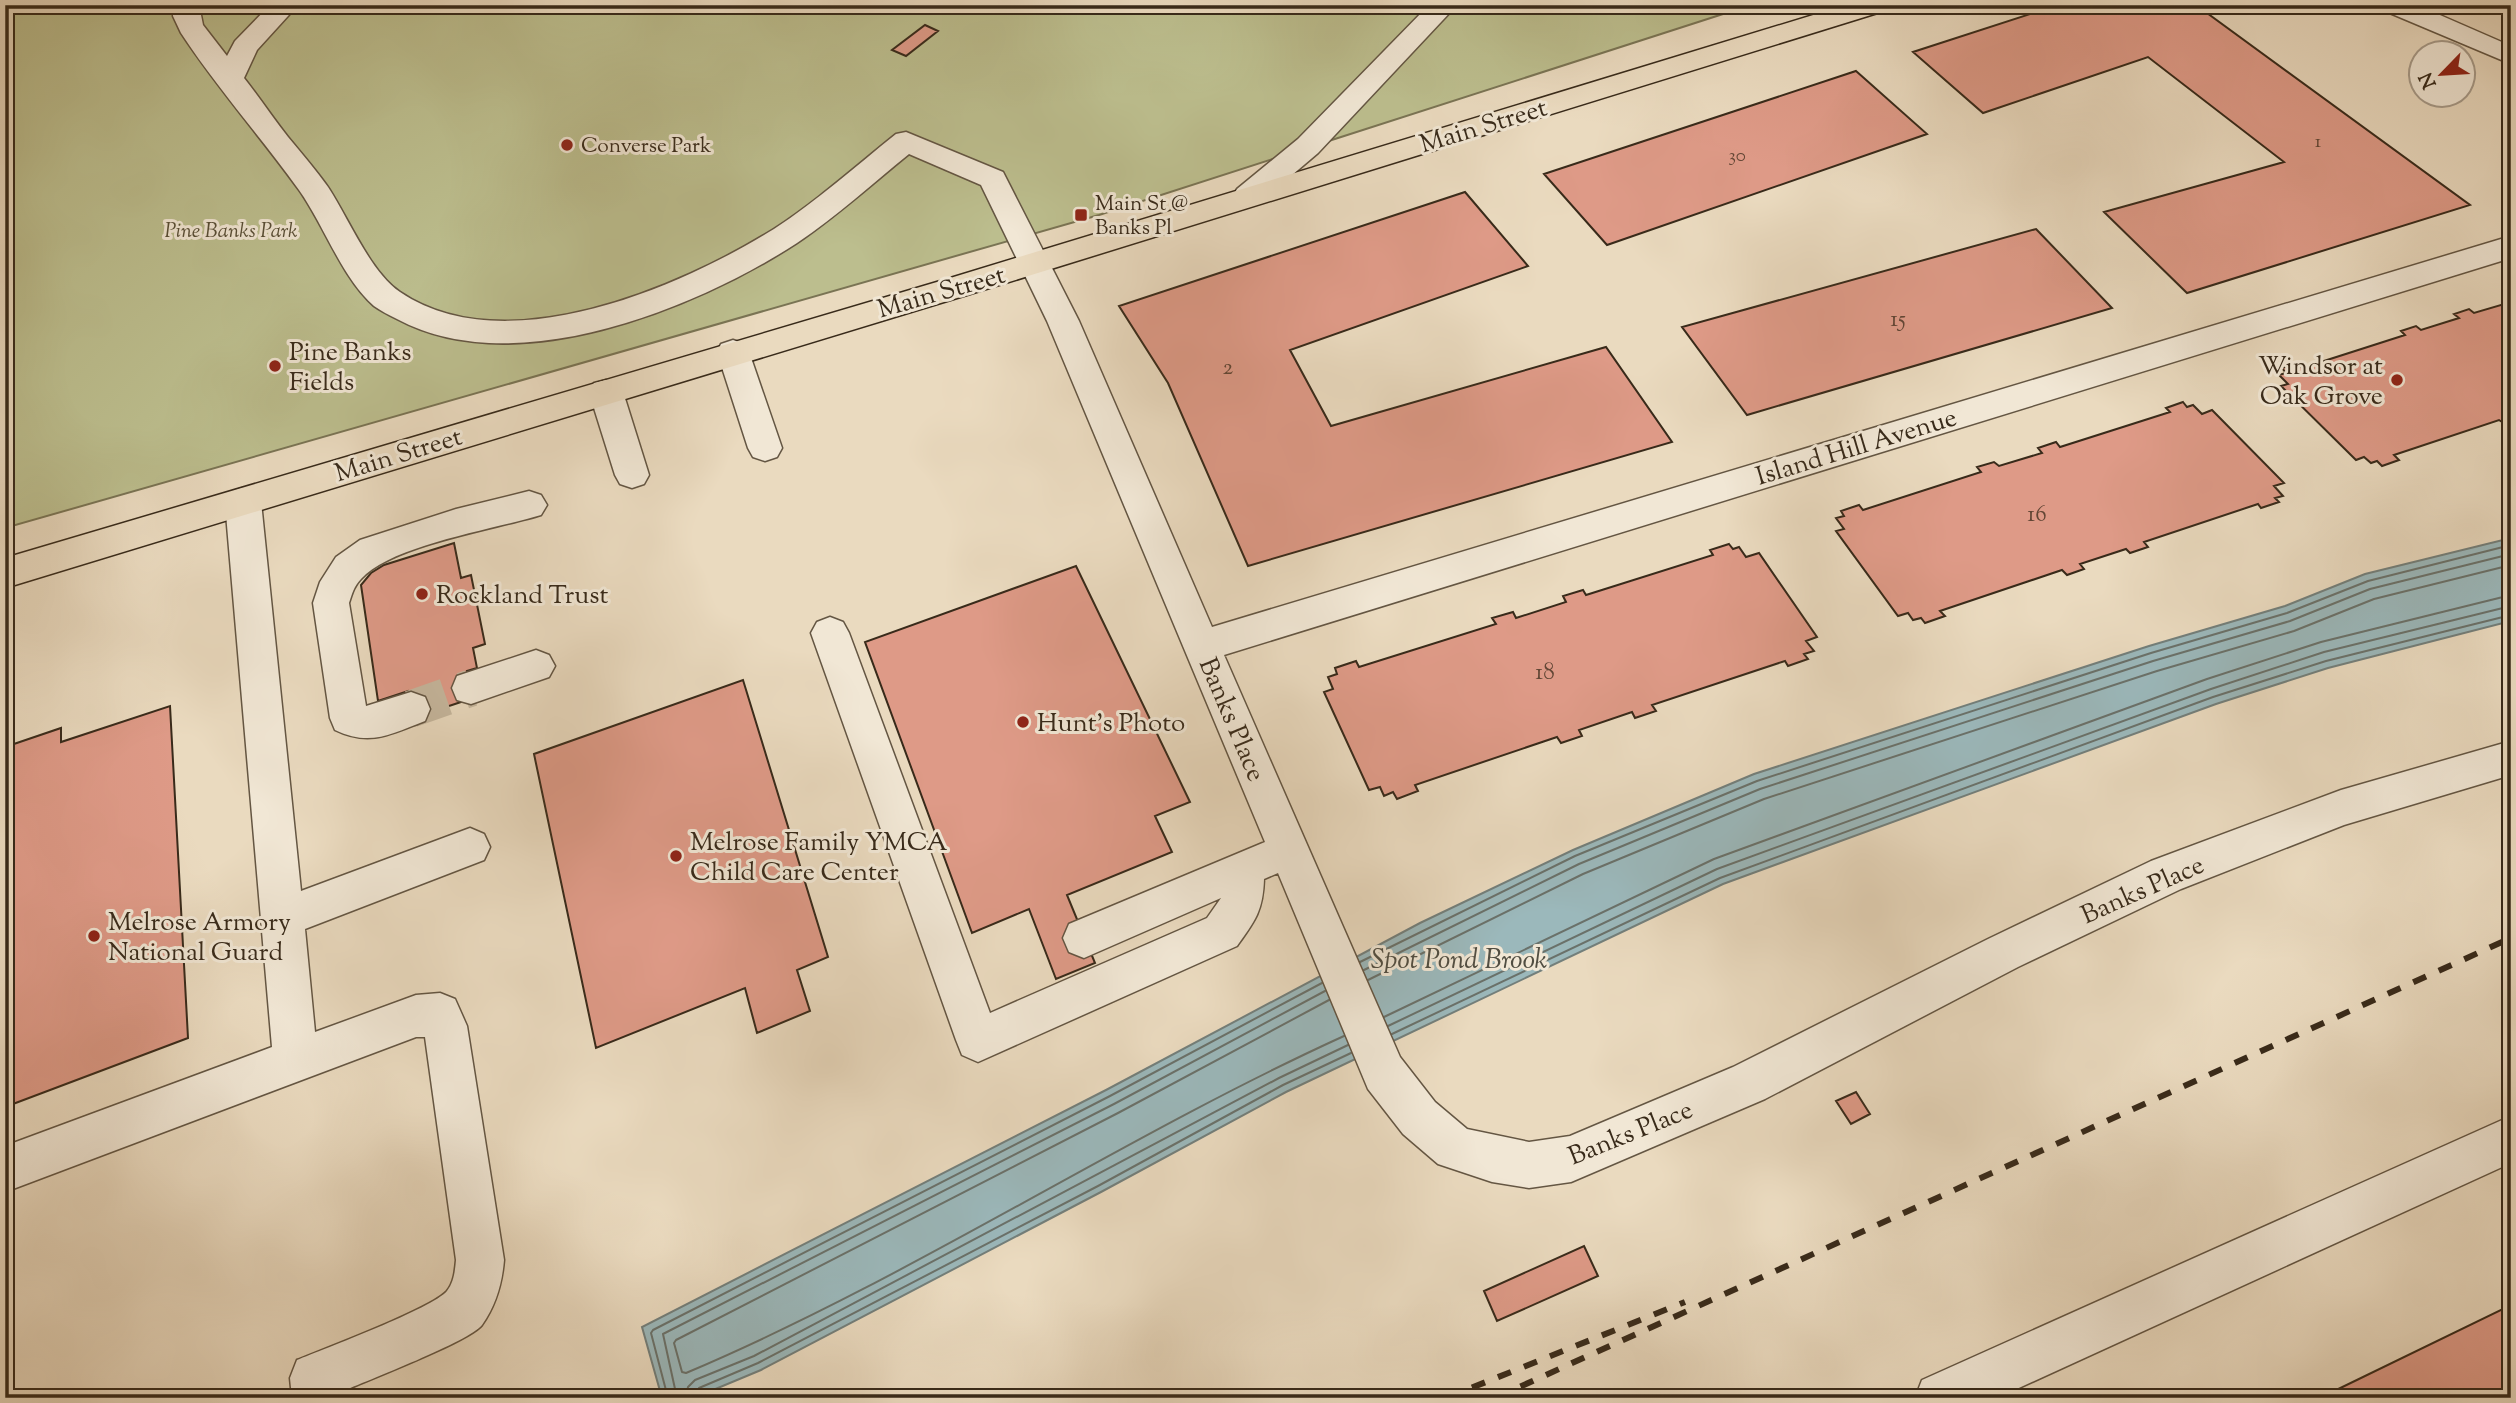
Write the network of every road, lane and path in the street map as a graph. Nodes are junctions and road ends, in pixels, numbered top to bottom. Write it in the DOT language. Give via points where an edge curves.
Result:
graph roads {
  1 [pos="285,5"];
  2 [pos="1444,5"];
  3 [pos="1875,5"];
  4 [pos="2394,5"];
  5 [pos="187,12"];
  6 [pos="264,27"];
  7 [pos="2511,56"];
  8 [pos="230,78"];
  9 [pos="1248,195"];
  10 [pos="2511,247"];
  11 [pos="1035,263"];
  12 [pos="733,352"];
  13 [pos="606,392"];
  14 [pos="765,448"];
  15 [pos="632,475"];
  16 [pos="243,502"];
  17 [pos="529,505"];
  18 [pos="5,573"];
  19 [pos="830,633"];
  20 [pos="1202,646"];
  21 [pos="536,666"];
  22 [pos="471,688"];
  23 [pos="411,709"];
  24 [pos="2511,758"];
  25 [pos="470,847"];
  26 [pos="1287,847"];
  27 [pos="1244,871"];
  28 [pos="282,918"];
  29 [pos="1084,938"];
  30 [pos="296,1062"];
  31 [pos="2511,1139"];
  32 [pos="5,1169"];
  33 [pos="317,1398"];
  34 [pos="1940,1398"];
  1 -- 6 [label="street"];
  2 -- 9 [label="street" via="1308,146"];
  3 -- 9 [label="main road, Main Street"];
  4 -- 7 [label="street"];
  5 -- 6 [label="street" via="229,24"];
  5 -- 8 [label="street" via="210,55"];
  6 -- 8 [label="street" via="245,47"];
  8 -- 11 [label="street, Banks Place" via="307,178 371,283 407,311 456,329 486,333 570,326 701,280 795,229 906,141 993,179"];
  9 -- 11 [label="main road, Main Street"];
  10 -- 20 [label="street, Island Hill Avenue"];
  11 -- 12 [label="main road, Main Street"];
  11 -- 20 [label="street, Banks Place"];
  12 -- 13 [label="main road, Main Street"];
  12 -- 14 [label="street"];
  13 -- 15 [label="street"];
  13 -- 16 [label="main road, Main Street"];
  16 -- 18 [label="main road, Main Street"];
  16 -- 28 [label="street"];
  17 -- 23 [label="street" via="373,550 349,567 338,582 332,593 332,615 349,718 375,722"];
  19 -- 27 [label="street" via="978,1040 1222,932 1242,905"];
  20 -- 26 [label="street, Banks Place"];
  21 -- 22 [label="street"];
  24 -- 26 [label="street, Banks Place" via="2341,808 2166,875 1749,1083 1572,1159 1530,1165 1454,1148 1419,1118 1384,1073"];
  25 -- 28 [label="street"];
  26 -- 27 [label="street"];
  27 -- 29 [label="street"];
  28 -- 30 [label="street"];
  30 -- 32 [label="street"];
  30 -- 33 [label="street" via="416,1016 440,1014 480,1260 478,1284 463,1310 315,1378"];
  31 -- 34 [label="street"];
}
